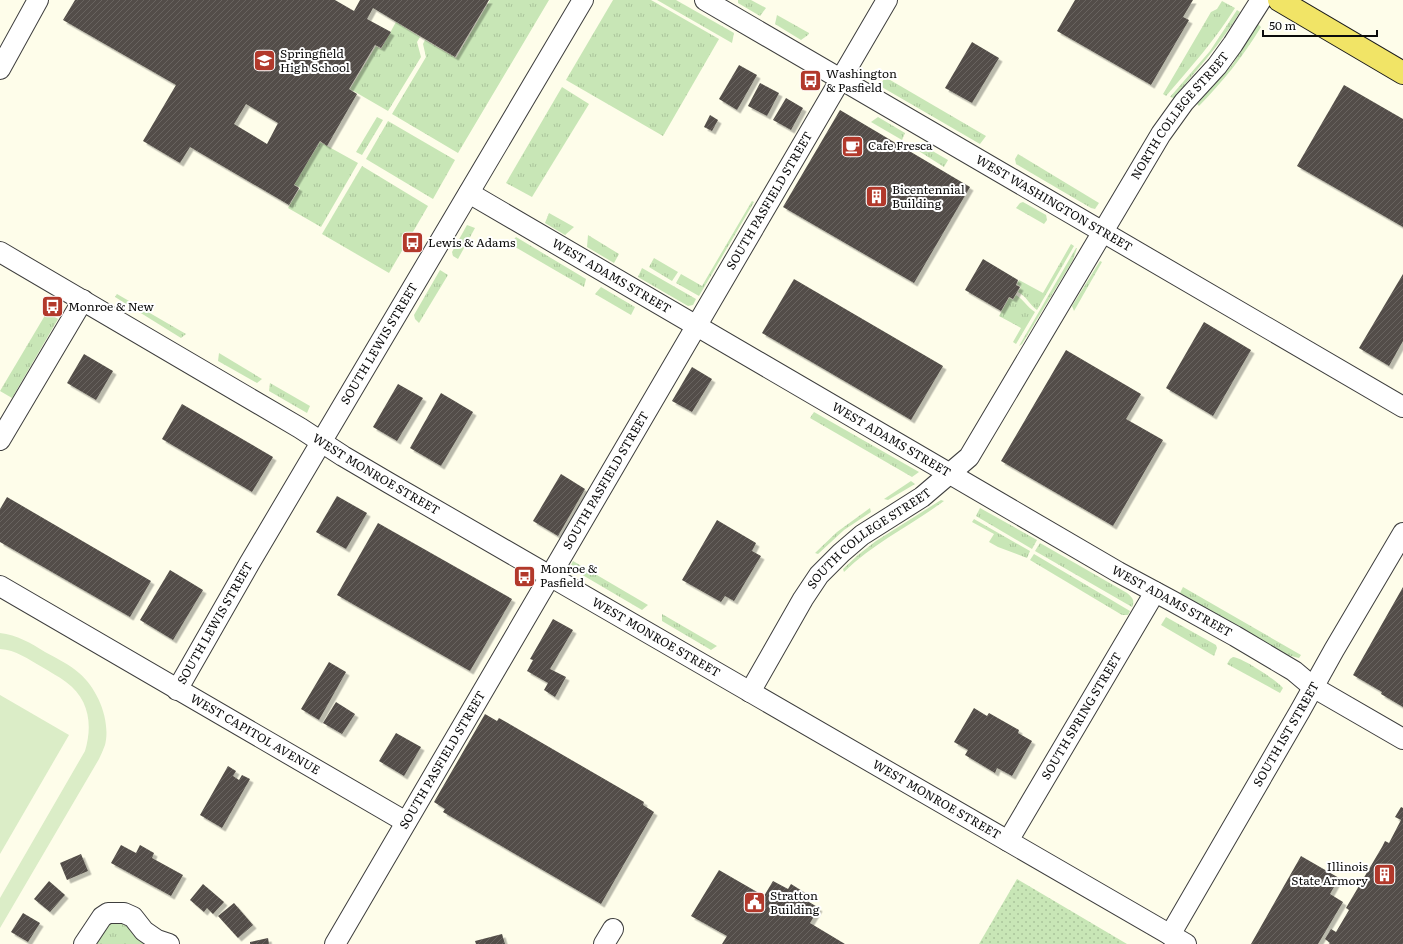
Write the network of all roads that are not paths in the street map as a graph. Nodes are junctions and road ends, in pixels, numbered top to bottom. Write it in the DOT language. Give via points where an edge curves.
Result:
graph roads {
  1 [pos="38,0"];
  2 [pos="583,0"];
  3 [pos="705,0"];
  4 [pos="887,0"];
  5 [pos="1261,0"];
  6 [pos="1279,0"];
  7 [pos="0,69"];
  8 [pos="1403,73"];
  9 [pos="841,79"];
  10 [pos="468,193"];
  11 [pos="1103,233"];
  12 [pos="0,252"];
  13 [pos="83,300"];
  14 [pos="696,326"];
  15 [pos="1403,407"];
  16 [pos="0,440"];
  17 [pos="322,441"];
  18 [pos="950,474"];
  19 [pos="1403,533"];
  20 [pos="551,576"];
  21 [pos="0,586"];
  22 [pos="1155,592"];
  23 [pos="1313,687"];
  24 [pos="177,690"];
  25 [pos="750,692"];
  26 [pos="1403,739"];
  27 [pos="406,822"];
  28 [pos="1008,841"];
  29 [pos="1178,939"];
  30 [pos="84,944"];
  31 [pos="169,944"];
  32 [pos="335,944"];
  1 -- 7 [label="street"];
  2 -- 10 [label="street, SOUTH LEWIS STREET"];
  3 -- 9 [label="street, WEST WASHINGTON STREET"];
  4 -- 9 [label="street, SOUTH PASFIELD STREET"];
  5 -- 11 [label="street, NORTH COLLEGE STREET" via="1217,66 1184,102 1161,134"];
  6 -- 8 [label="main road"];
  9 -- 11 [label="street, WEST WASHINGTON STREET"];
  9 -- 14 [label="street, SOUTH PASFIELD STREET"];
  10 -- 14 [label="street, WEST ADAMS STREET"];
  10 -- 17 [label="street, SOUTH LEWIS STREET"];
  11 -- 15 [label="street, WEST WASHINGTON STREET"];
  11 -- 18 [label="street, SOUTH COLLEGE STREET" via="981,439 966,461"];
  12 -- 13 [label="street, WEST MONROE STREET"];
  13 -- 16 [label="street"];
  13 -- 17 [label="street, WEST MONROE STREET"];
  14 -- 18 [label="street, WEST ADAMS STREET"];
  14 -- 20 [label="street, SOUTH PASFIELD STREET"];
  17 -- 20 [label="street, WEST MONROE STREET" via="343,456"];
  17 -- 24 [label="street, SOUTH LEWIS STREET"];
  18 -- 22 [label="street, WEST ADAMS STREET"];
  18 -- 25 [label="street, SOUTH COLLEGE STREET" via="922,497 862,535 822,572 803,599"];
  19 -- 23 [label="street, SOUTH 1ST STREET"];
  20 -- 25 [label="street, WEST MONROE STREET"];
  20 -- 27 [label="street, SOUTH PASFIELD STREET"];
  21 -- 24 [label="street, WEST CAPITOL AVENUE"];
  22 -- 23 [label="street, WEST ADAMS STREET" via="1294,672"];
  22 -- 28 [label="street, SOUTH SPRING STREET"];
  23 -- 26 [label="street, WEST ADAMS STREET"];
  23 -- 29 [label="street, SOUTH 1ST STREET"];
  24 -- 27 [label="street, WEST CAPITOL AVENUE"];
  25 -- 28 [label="street, WEST MONROE STREET"];
  27 -- 32 [label="street, SOUTH PASFIELD STREET"];
  28 -- 29 [label="street, WEST MONROE STREET"];
  30 -- 31 [label="street" via="102,917 108,913 124,913 133,917 144,931 157,940"];
}
